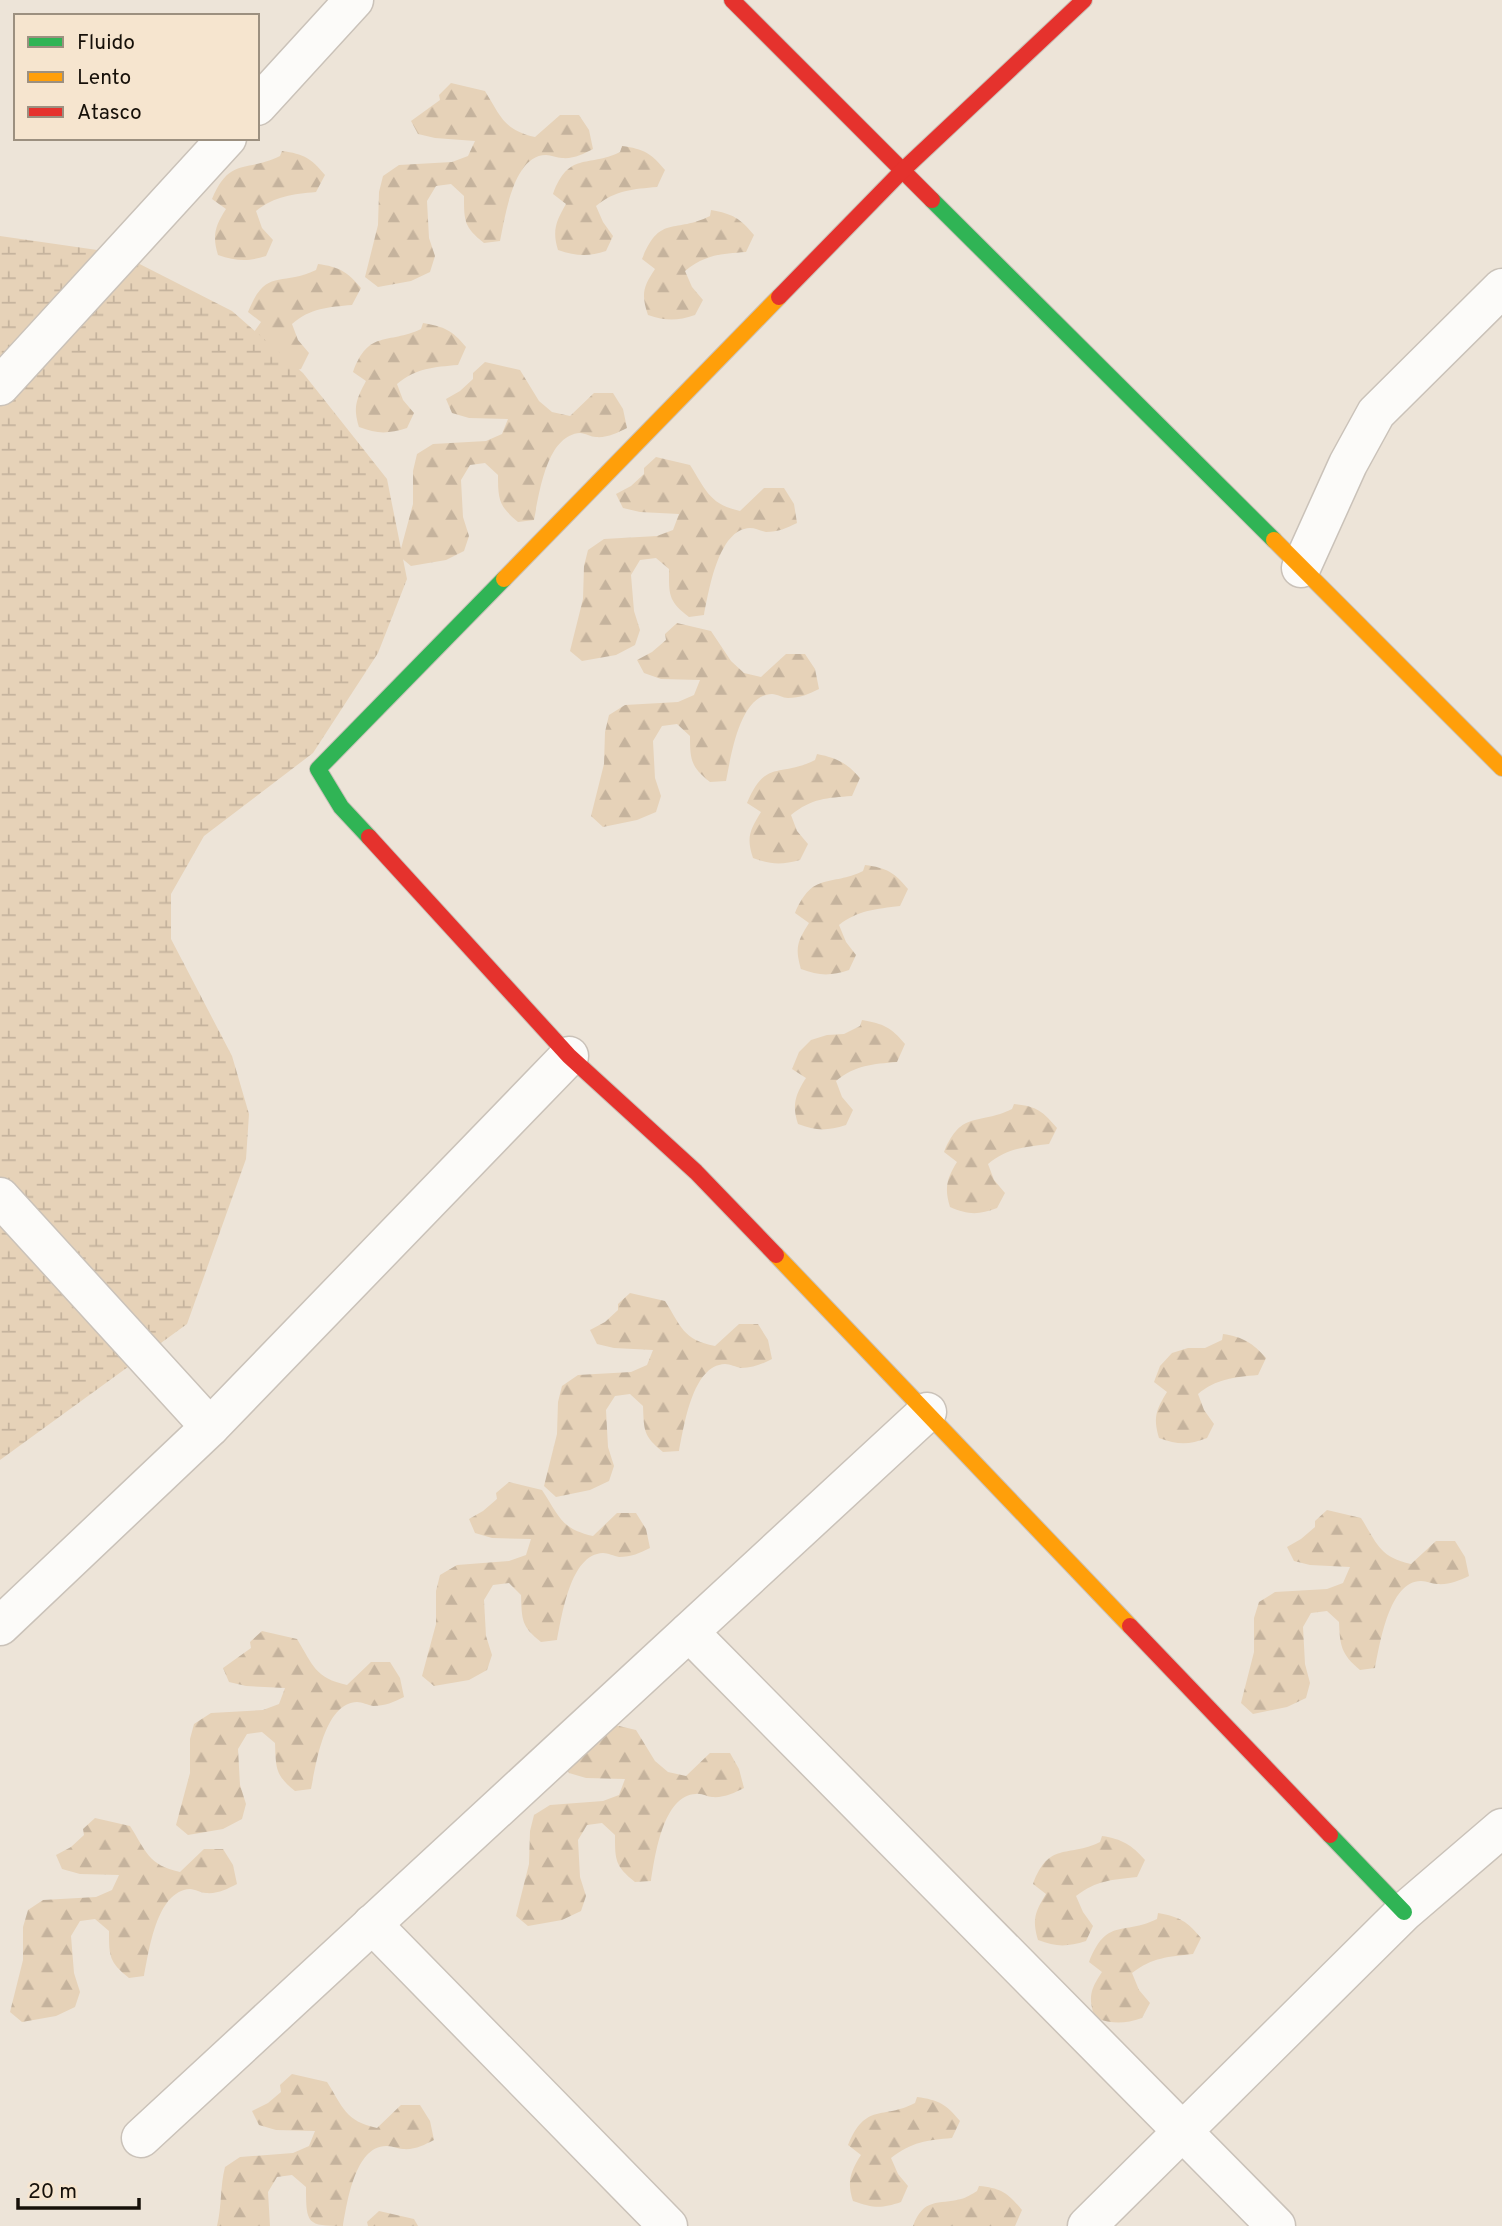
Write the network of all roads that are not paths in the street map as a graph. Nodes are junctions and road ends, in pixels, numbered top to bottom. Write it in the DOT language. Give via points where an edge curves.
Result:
graph roads {
  1 [pos="355,0"];
  2 [pos="732,0"];
  3 [pos="1084,0"];
  4 [pos="259,104"];
  5 [pos="226,140"];
  6 [pos="903,170"];
  7 [pos="1502,288"];
  8 [pos="0,386"];
  9 [pos="1301,568"];
  10 [pos="1502,768"];
  11 [pos="569,1056"];
  12 [pos="0,1197"];
  13 [pos="927,1412"];
  14 [pos="210,1427"];
  15 [pos="0,1626"];
  16 [pos="689,1632"];
  17 [pos="1502,1828"];
  18 [pos="1404,1912"];
  19 [pos="372,1924"];
  20 [pos="1182,2131"];
  21 [pos="141,2138"];
  22 [pos="668,2226"];
  23 [pos="1087,2226"];
  24 [pos="1276,2226"];
  1 -- 4 [label="street"];
  2 -- 6 [label="street"];
  3 -- 6 [label="street"];
  5 -- 8 [label="street"];
  6 -- 9 [label="street"];
  6 -- 11 [label="street" via="318,769 341,807"];
  7 -- 9 [label="street" via="1376,413"];
  9 -- 10 [label="street"];
  11 -- 13 [label="street" via="696,1172"];
  11 -- 14 [label="street"];
  12 -- 14 [label="street"];
  13 -- 16 [label="street"];
  13 -- 18 [label="street"];
  14 -- 15 [label="street"];
  16 -- 19 [label="street"];
  16 -- 20 [label="street"];
  17 -- 18 [label="street"];
  18 -- 20 [label="street"];
  19 -- 21 [label="street"];
  19 -- 22 [label="street"];
  20 -- 23 [label="street"];
  20 -- 24 [label="street"];
}
